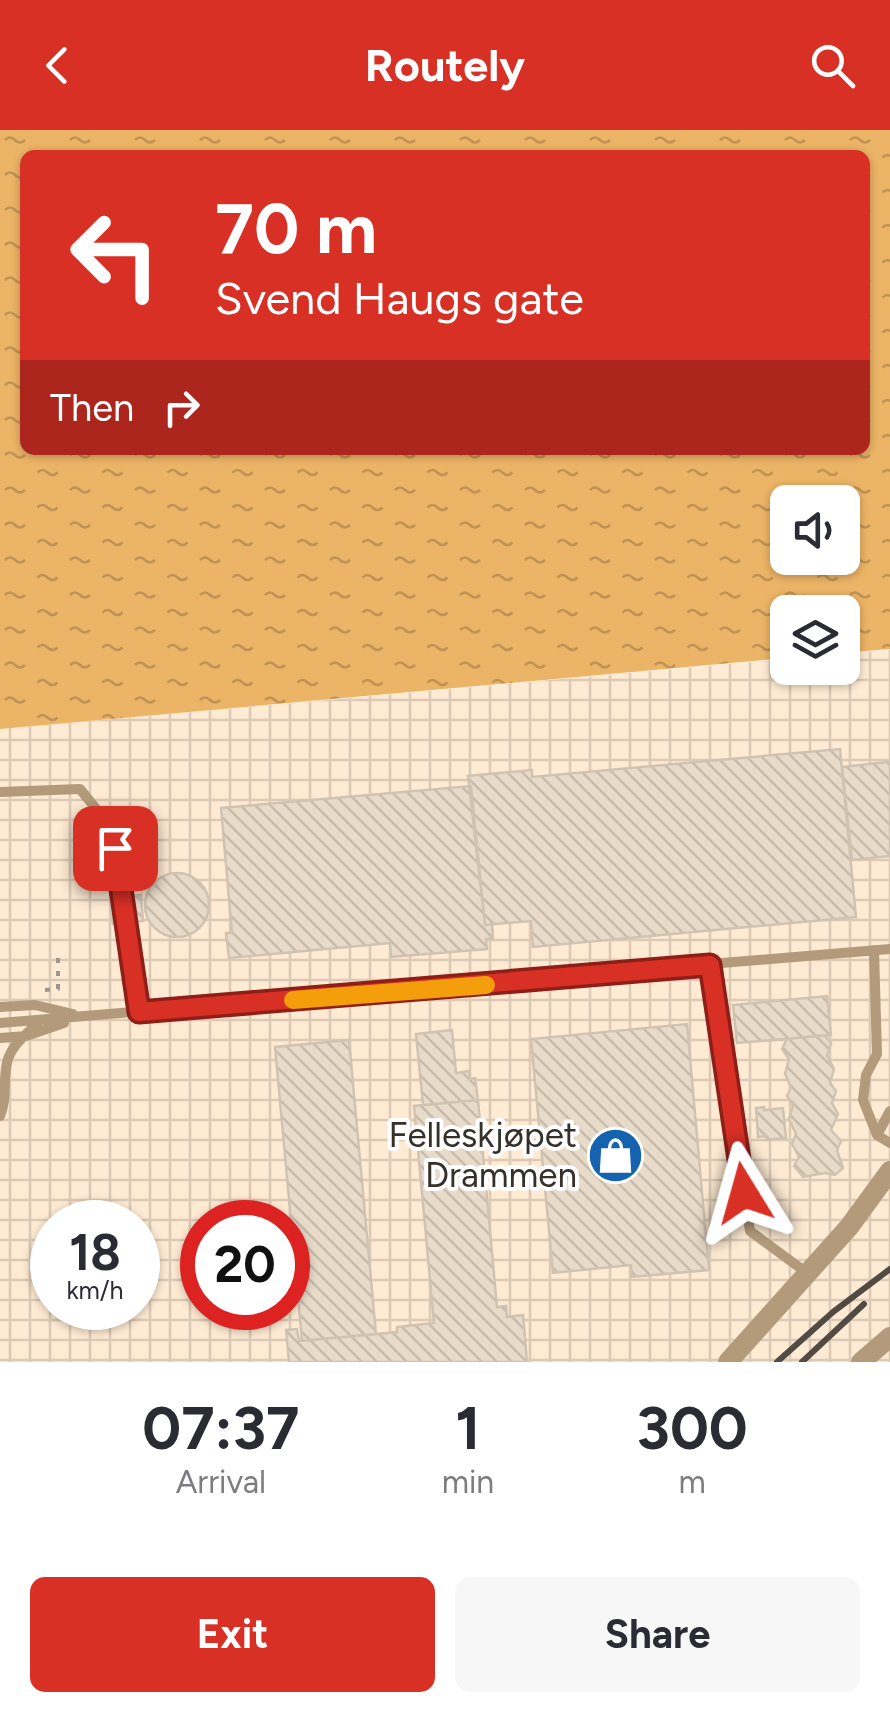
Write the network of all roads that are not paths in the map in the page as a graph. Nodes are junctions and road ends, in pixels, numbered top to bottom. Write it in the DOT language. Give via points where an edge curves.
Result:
graph roads {
  1 [pos="0,792"];
  2 [pos="890,949"];
  3 [pos="874,950"];
  4 [pos="710,965"];
  5 [pos="0,1007"];
  6 [pos="139,1012"];
  7 [pos="84,1016"];
  8 [pos="40,1020"];
  9 [pos="0,1023"];
  10 [pos="26,1036"];
  11 [pos="0,1038"];
  12 [pos="890,1112"];
  13 [pos="0,1116"];
  14 [pos="877,1135"];
  15 [pos="890,1143"];
  16 [pos="890,1171"];
  17 [pos="807,1273"];
  18 [pos="890,1336"];
  19 [pos="744,1341"];
  20 [pos="714,1362"];
  21 [pos="728,1362"];
  22 [pos="861,1362"];
  1 -- 6 [label="lane" via="80,788 110,826"];
  2 -- 3 [label="lane"];
  3 -- 4 [label="lane"];
  3 -- 14 [label="lane" via="877,1054 863,1100"];
  4 -- 6 [label="lane"];
  4 -- 17 [label="lane" via="750,1231"];
  5 -- 7 [label="lane" via="36,1005"];
  6 -- 7 [label="lane"];
  7 -- 8 [label="lane"];
  7 -- 10 [label="lane"];
  8 -- 9 [label="lane"];
  8 -- 10 [label="lane"];
  10 -- 11 [label="lane"];
  10 -- 13 [label="lane" via="6,1062"];
  12 -- 14 [label="lane"];
  14 -- 15 [label="lane"];
  16 -- 17 [label="street"];
  17 -- 19 [label="street"];
  18 -- 22 [label="street"];
  19 -- 20 [label="street"];
  19 -- 21 [label="street"];
}
